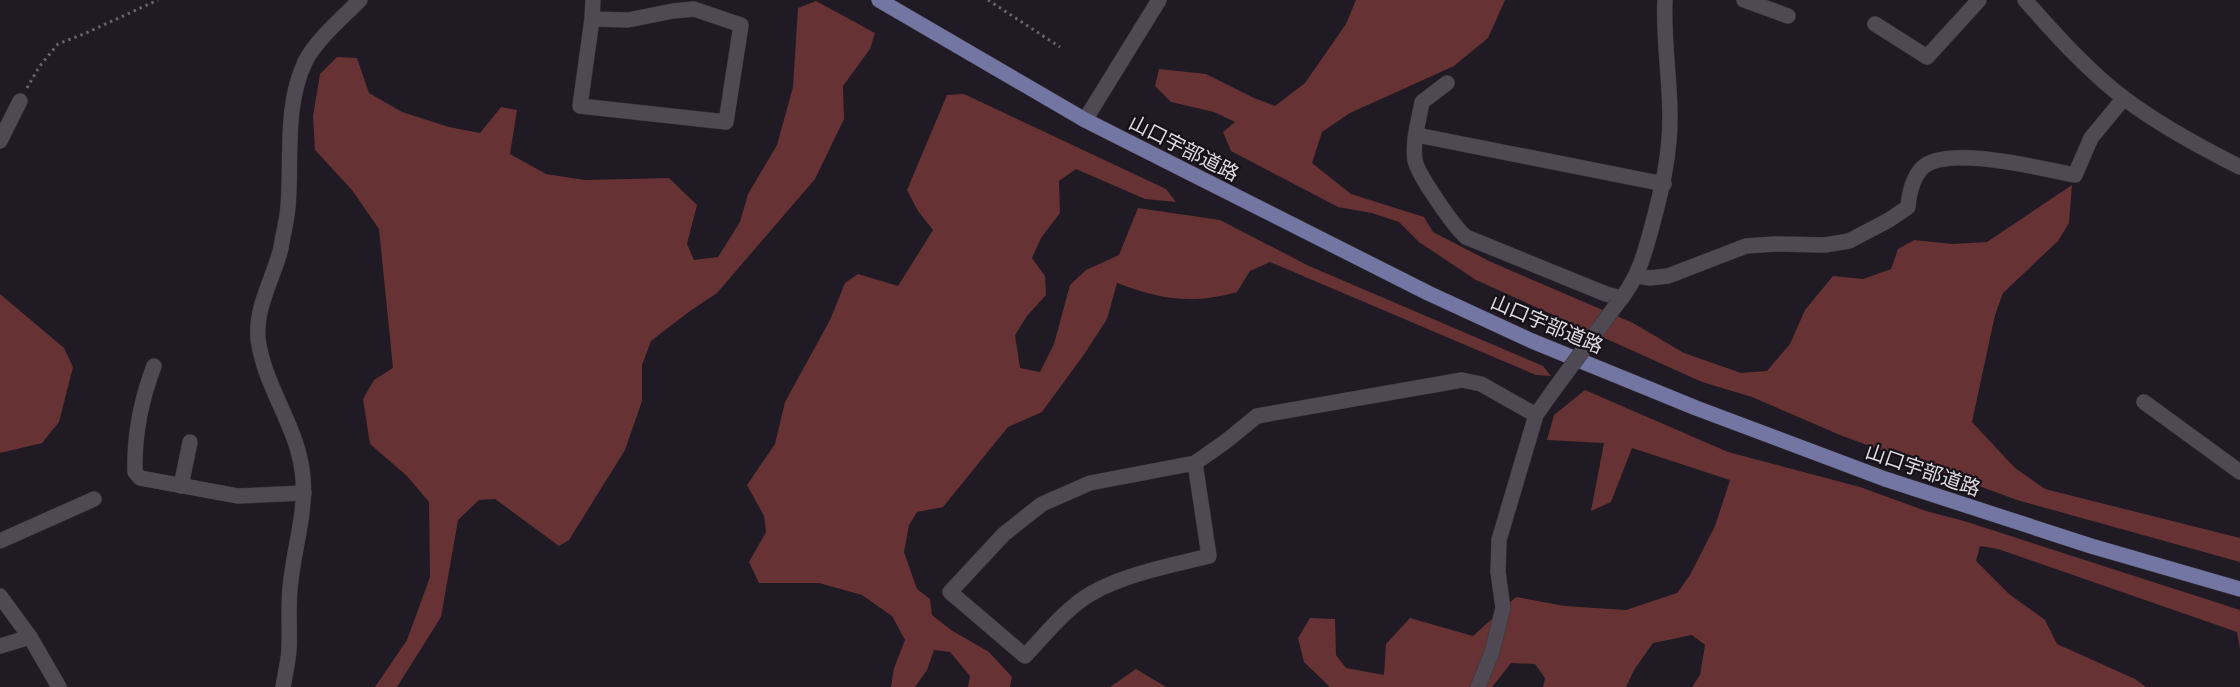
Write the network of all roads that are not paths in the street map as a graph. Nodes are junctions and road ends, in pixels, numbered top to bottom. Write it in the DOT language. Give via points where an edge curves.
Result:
graph roads {
  1 [pos="360,0"];
  2 [pos="593,0"];
  3 [pos="879,0"];
  4 [pos="1158,0"];
  5 [pos="1665,0"];
  6 [pos="1744,0"];
  7 [pos="1979,0"];
  8 [pos="2025,0"];
  9 [pos="1788,16"];
  10 [pos="592,19"];
  11 [pos="1875,24"];
  12 [pos="1447,83"];
  13 [pos="2124,98"];
  14 [pos="20,101"];
  15 [pos="1085,120"];
  16 [pos="1417,135"];
  17 [pos="0,141"];
  18 [pos="2240,166"];
  19 [pos="1664,184"];
  20 [pos="1637,276"];
  21 [pos="1619,301"];
  22 [pos="154,366"];
  23 [pos="2144,402"];
  24 [pos="1536,414"];
  25 [pos="190,442"];
  26 [pos="1195,463"];
  27 [pos="2240,472"];
  28 [pos="181,486"];
  29 [pos="304,493"];
  30 [pos="94,499"];
  31 [pos="0,541"];
  32 [pos="2240,589"];
  33 [pos="0,596"];
  34 [pos="30,637"];
  35 [pos="0,646"];
  36 [pos="59,687"];
  37 [pos="283,687"];
  38 [pos="1478,687"];
  1 -- 29 [label="street" via="306,60 298,79 291,117 288,208 280,249 260,312 258,337 266,374 296,441"];
  2 -- 10 [label="street"];
  3 -- 15 [label="main road, 山口宇部道路"];
  4 -- 15 [label="street"];
  5 -- 19 [label="street" via="1670,116"];
  6 -- 9 [label="street"];
  7 -- 11 [label="street" via="1927,56"];
  8 -- 13 [label="street" via="2098,76"];
  10 -- 10 [label="street" via="628,20 694,9 741,25 726,122 580,106"];
  12 -- 16 [label="street" via="1422,102"];
  13 -- 18 [label="street" via="2158,122"];
  13 -- 20 [label="street" via="2091,138 2075,175 2006,161 1936,160 1922,168 1910,190 1908,207 1849,241 1825,245 1746,246 1668,276"];
  14 -- 17 [label="street"];
  15 -- 32 [label="main road, 山口宇部道路" via="1428,294 1532,341 1696,408 1885,479 2091,546"];
  16 -- 19 [label="street"];
  16 -- 21 [label="street" via="1415,161 1458,231"];
  19 -- 20 [label="street"];
  20 -- 21 [label="street"];
  21 -- 24 [label="street, bridge"];
  22 -- 28 [label="street" via="145,390 134,446 135,472 140,478"];
  23 -- 27 [label="street"];
  24 -- 26 [label="street" via="1481,384 1462,380 1257,416"];
  24 -- 38 [label="street" via="1499,540 1502,608 1492,652"];
  25 -- 28 [label="street"];
  26 -- 26 [label="street" via="1090,483 1042,504 1004,534 950,592 1025,656 1064,615 1092,593 1139,574 1209,556"];
  28 -- 29 [label="street" via="238,496"];
  29 -- 37 [label="street" via="290,589 289,651"];
  30 -- 31 [label="street"];
  33 -- 34 [label="street"];
  34 -- 35 [label="street"];
  34 -- 36 [label="street"];
}
